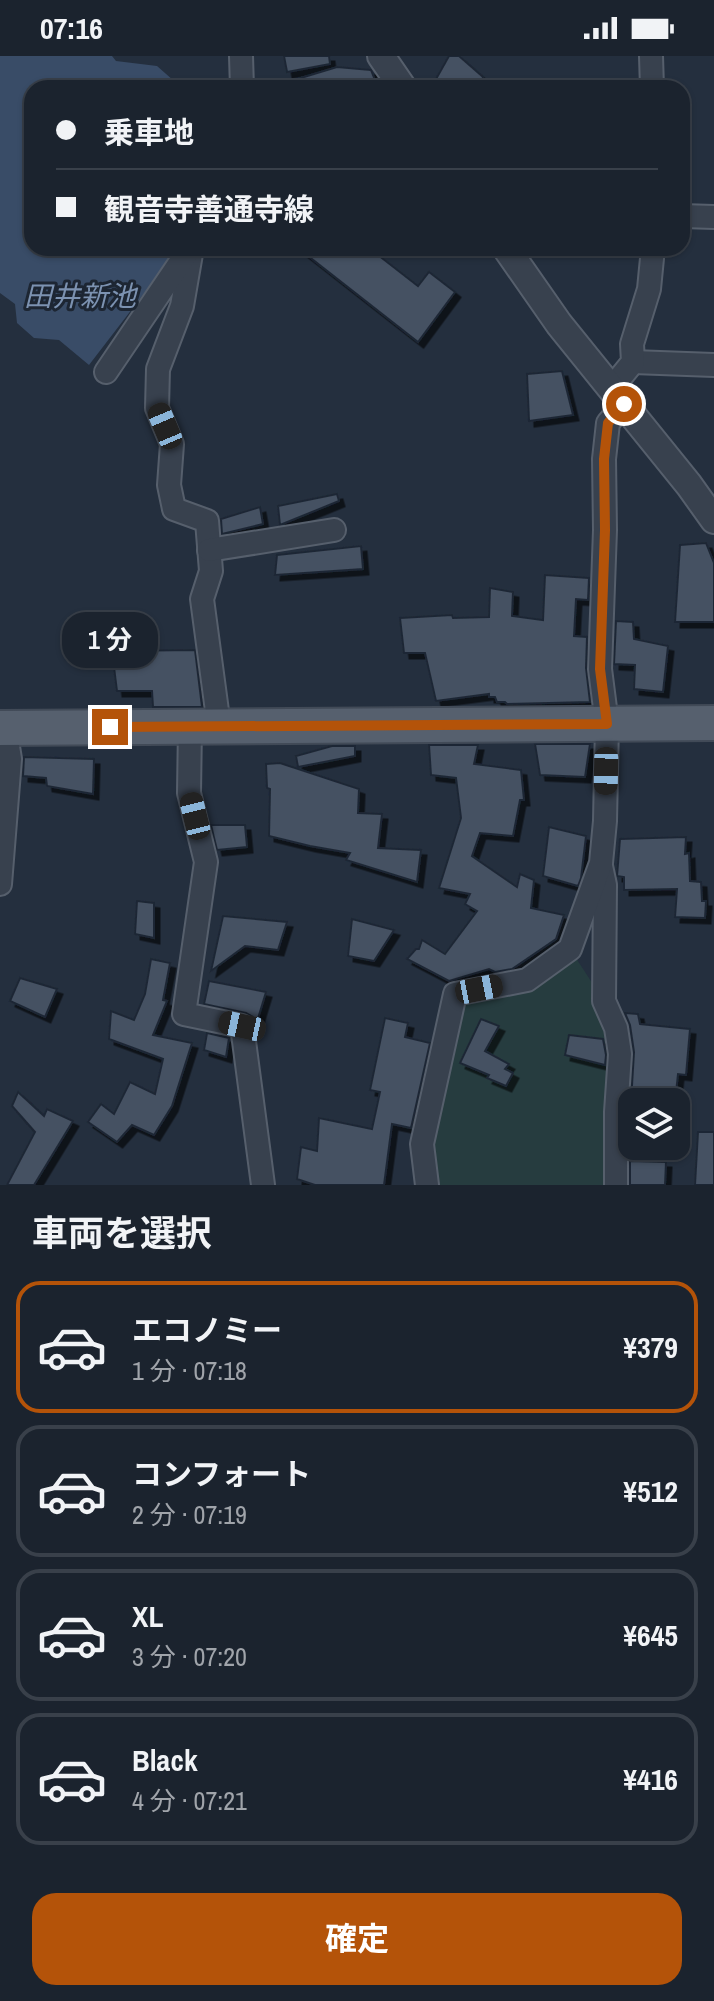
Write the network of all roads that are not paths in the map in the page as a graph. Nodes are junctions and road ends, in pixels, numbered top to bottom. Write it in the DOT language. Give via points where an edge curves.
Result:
graph roads {
  1 [pos="241,56"];
  2 [pos="381,56"];
  3 [pos="651,56"];
  4 [pos="242,80"];
  5 [pos="398,80"];
  6 [pos="652,80"];
  7 [pos="690,216"];
  8 [pos="714,217"];
  9 [pos="186,256"];
  10 [pos="190,256"];
  11 [pos="512,256"];
  12 [pos="652,256"];
  13 [pos="633,362"];
  14 [pos="714,365"];
  15 [pos="106,372"];
  16 [pos="617,396"];
  17 [pos="714,520"];
  18 [pos="334,530"];
  19 [pos="209,550"];
  20 [pos="714,723"];
  21 [pos="607,724"];
  22 [pos="205,726"];
  23 [pos="3,728"];
  24 [pos="601,863"];
  25 [pos="0,884"];
  26 [pos="263,1185"];
  27 [pos="427,1185"];
  28 [pos="616,1185"];
  1 -- 4 [label="street"];
  2 -- 5 [label="street"];
  3 -- 6 [label="street"];
  7 -- 8 [label="street"];
  9 -- 15 [label="street"];
  10 -- 19 [label="street" via="182,306 158,369 157,408 172,444 169,485 174,509 207,521"];
  11 -- 16 [label="street"];
  12 -- 13 [label="street" via="649,289 632,344"];
  13 -- 14 [label="street"];
  13 -- 16 [label="street"];
  16 -- 17 [label="street"];
  16 -- 21 [label="street" via="604,459 600,669"];
  18 -- 19 [label="street"];
  19 -- 22 [label="street" via="211,571 202,599"];
  20 -- 21 [label="main road"];
  21 -- 22 [label="main road"];
  21 -- 24 [label="street"];
  22 -- 23 [label="main road"];
  22 -- 26 [label="street" via="189,793 206,862 184,1014 242,1026"];
  23 -- 25 [label="street" via="10,759"];
  24 -- 27 [label="street" via="570,949 527,980 455,994 422,1144"];
  24 -- 28 [label="street" via="604,1001 620,1054"];
}
